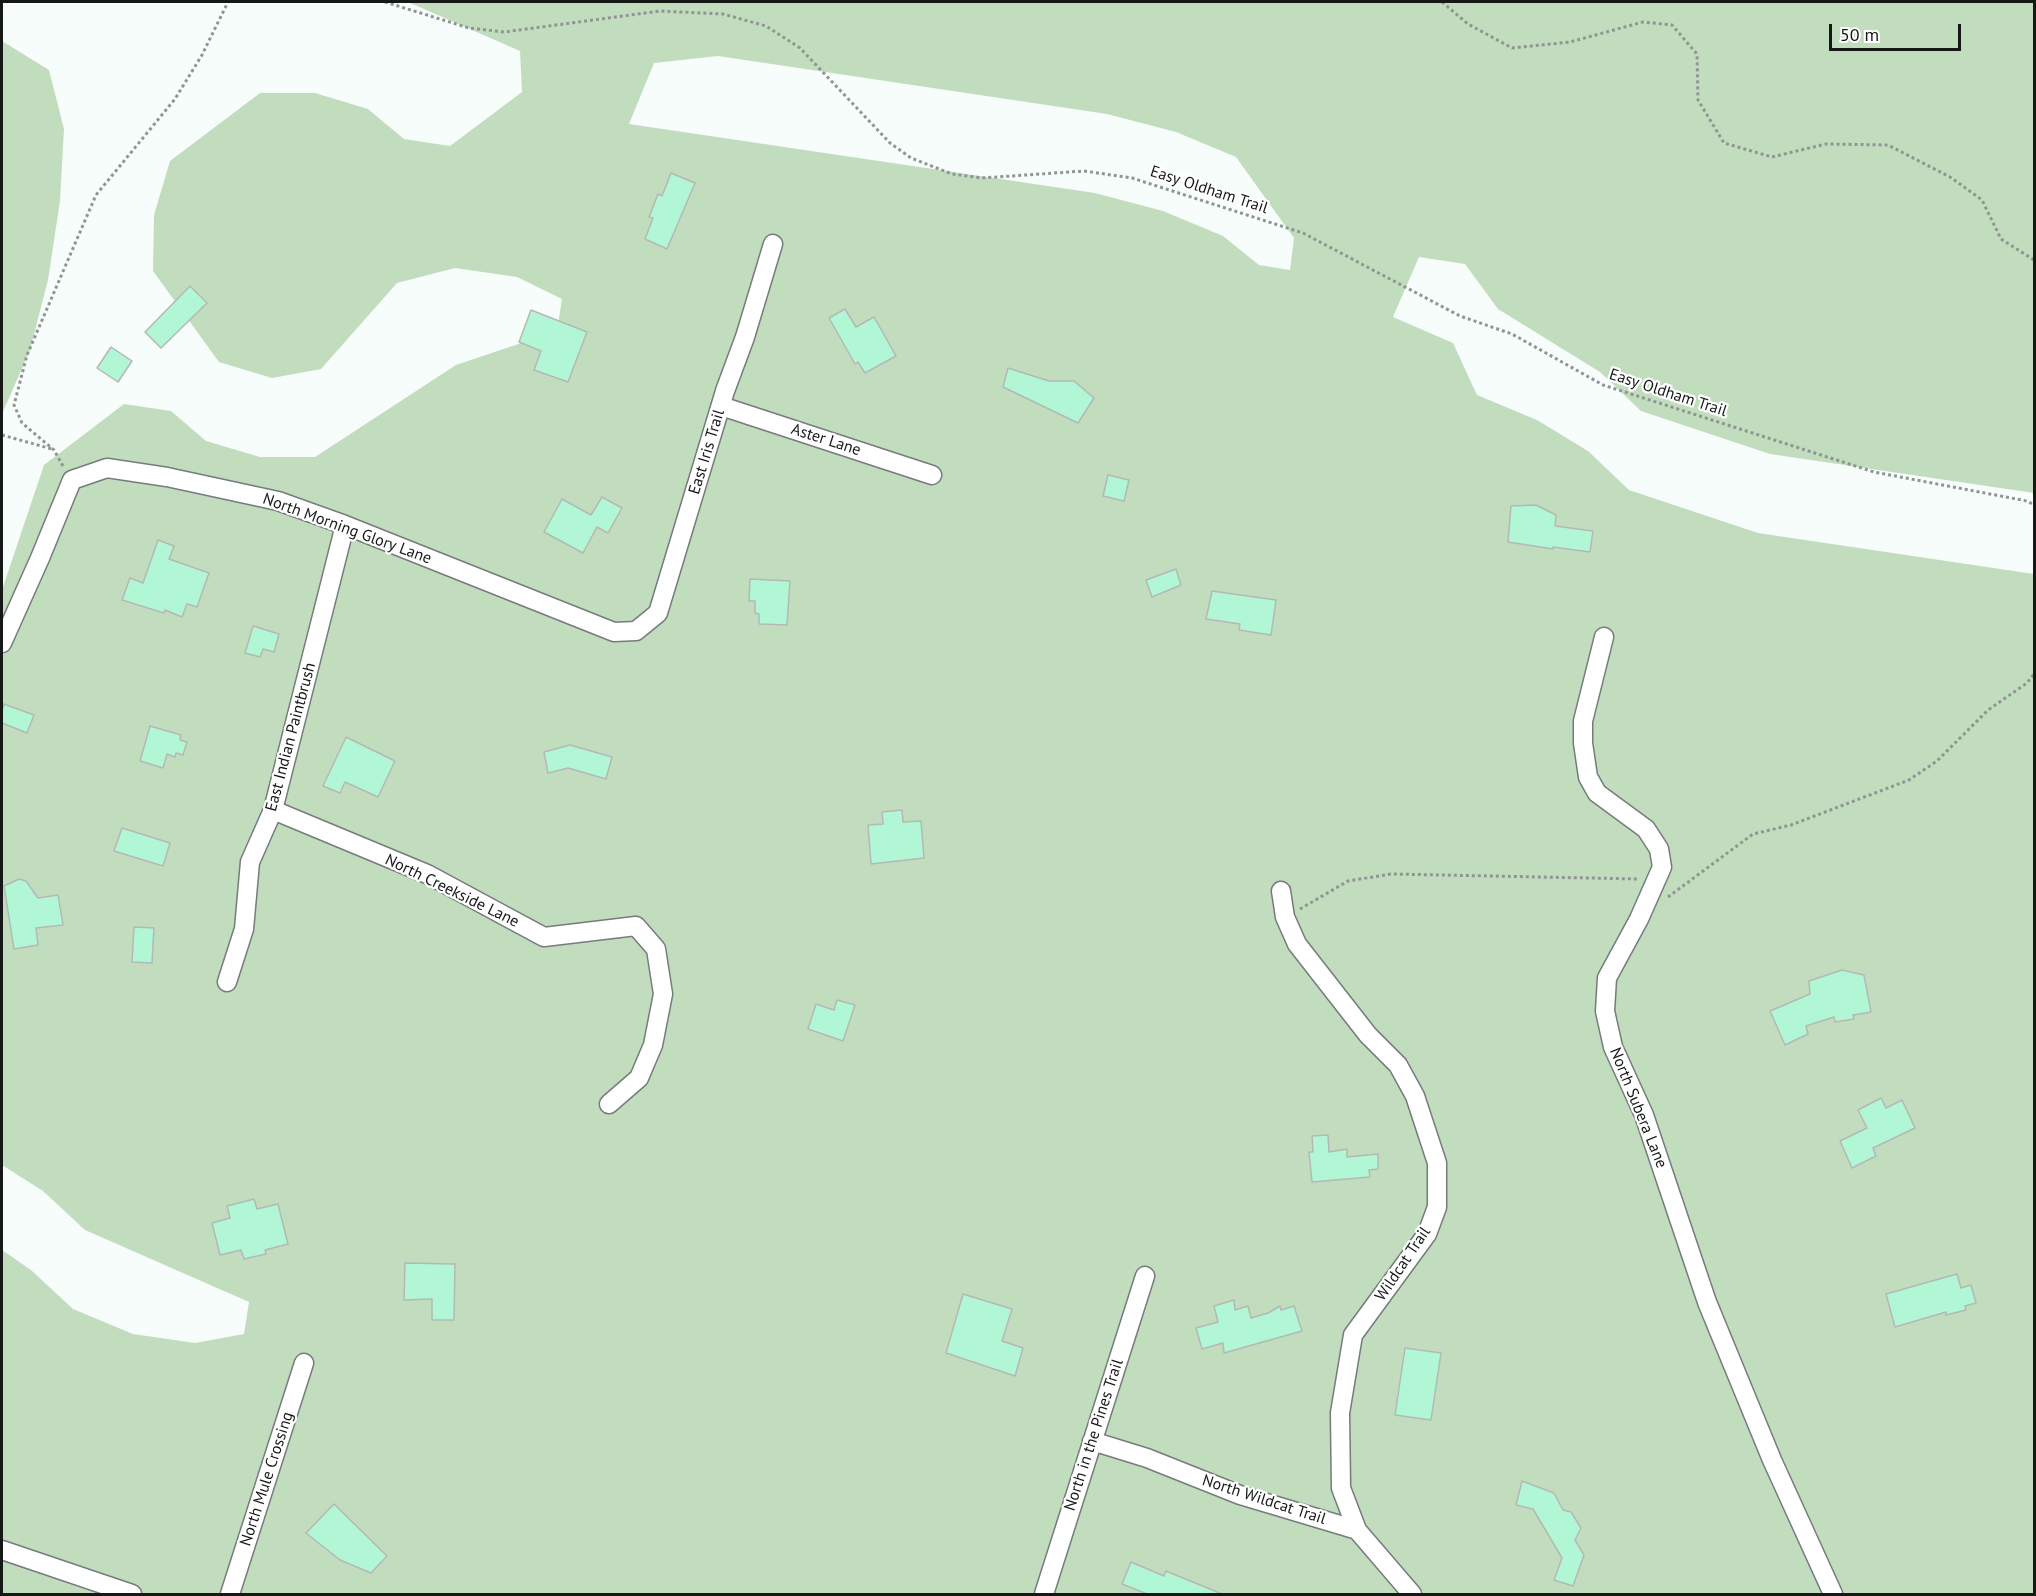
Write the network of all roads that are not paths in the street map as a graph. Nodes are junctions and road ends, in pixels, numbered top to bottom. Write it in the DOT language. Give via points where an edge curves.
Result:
graph roads {
  1 [pos="773,244"];
  2 [pos="721,406"];
  3 [pos="932,474"];
  4 [pos="345,525"];
  5 [pos="614,632"];
  6 [pos="1604,637"];
  7 [pos="2,643"];
  8 [pos="273,810"];
  9 [pos="1281,891"];
  10 [pos="227,982"];
  11 [pos="609,1104"];
  12 [pos="1145,1276"];
  13 [pos="304,1363"];
  14 [pos="1092,1440"];
  15 [pos="1357,1530"];
  16 [pos="2,1550"];
  17 [pos="132,1594"];
  18 [pos="230,1594"];
  19 [pos="1044,1594"];
  20 [pos="1412,1594"];
  21 [pos="1833,1594"];
  1 -- 2 [label="street, East Iris Trail"];
  2 -- 3 [label="street, Aster Lane"];
  2 -- 5 [label="street, East Iris Trail" via="658,613 636,631"];
  4 -- 5 [label="street, North Morning Glory Lane"];
  4 -- 7 [label="street, North Morning Glory Lane" via="278,501 167,477 107,468 72,480"];
  4 -- 8 [label="street, East Indian Paintbrush"];
  6 -- 21 [label="street, North Subera Lane" via="1583,721 1588,777 1597,793 1646,829 1659,849 1662,867 1607,978 1605,1011 1613,1047 1644,1115 1707,1302"];
  8 -- 10 [label="street, East Indian Paintbrush" via="250,862 244,929"];
  8 -- 11 [label="street, North Creekside Lane" via="428,874 544,937 636,926 656,949 663,994 653,1045 639,1078"];
  9 -- 15 [label="street, Wildcat Trail" via="1285,917 1297,944 1368,1035 1398,1065 1415,1096 1437,1163 1437,1207 1427,1234 1353,1335 1340,1413 1341,1488"];
  12 -- 14 [label="street, North in the Pines Trail"];
  13 -- 18 [label="street, North Mule Crossing"];
  14 -- 15 [label="street, North Wildcat Trail" via="1240,1495"];
  14 -- 19 [label="street, North in the Pines Trail"];
  15 -- 20 [label="street"];
  16 -- 17 [label="street"];
}
